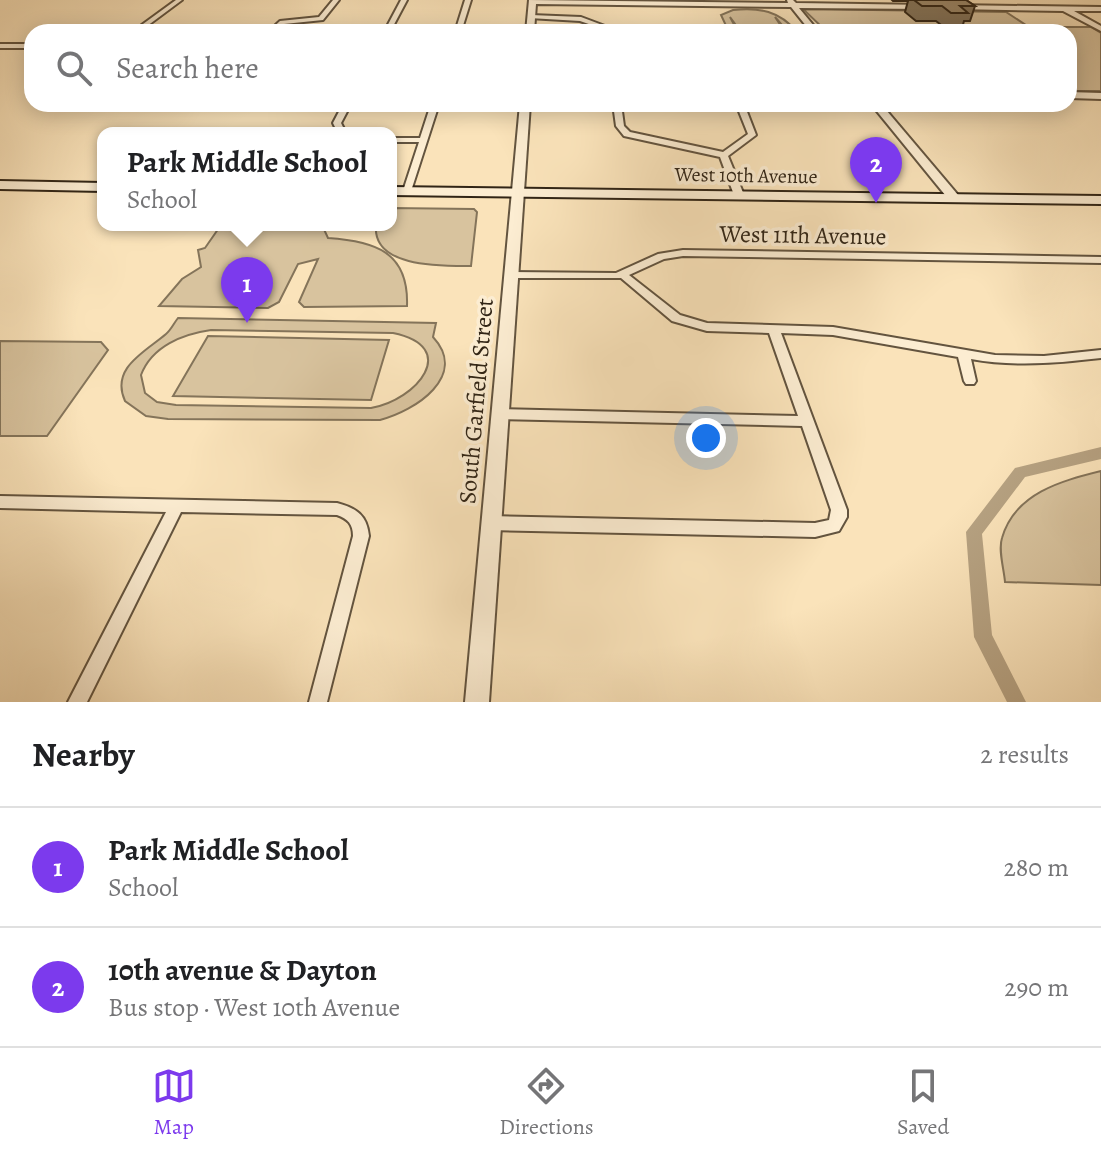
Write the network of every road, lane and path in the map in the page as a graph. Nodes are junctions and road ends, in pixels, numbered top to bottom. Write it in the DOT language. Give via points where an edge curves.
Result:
graph roads {
  1 [pos="179,0"];
  2 [pos="336,0"];
  3 [pos="404,0"];
  4 [pos="468,0"];
  5 [pos="1050,0"];
  6 [pos="533,1"];
  7 [pos="791,3"];
  8 [pos="934,7"];
  9 [pos="945,7"];
  10 [pos="1064,8"];
  11 [pos="1101,9"];
  12 [pos="531,17"];
  13 [pos="146,24"];
  14 [pos="280,24"];
  15 [pos="391,24"];
  16 [pos="460,24"];
  17 [pos="531,24"];
  18 [pos="595,24"];
  19 [pos="808,24"];
  20 [pos="1101,29"];
  21 [pos="0,46"];
  22 [pos="24,46"];
  23 [pos="1077,95"];
  24 [pos="1101,96"];
  25 [pos="433,112"];
  26 [pos="524,112"];
  27 [pos="618,112"];
  28 [pos="743,112"];
  29 [pos="883,112"];
  30 [pos="397,140"];
  31 [pos="424,140"];
  32 [pos="724,155"];
  33 [pos="0,185"];
  34 [pos="97,187"];
  35 [pos="397,191"];
  36 [pos="407,191"];
  37 [pos="517,192"];
  38 [pos="739,195"];
  39 [pos="954,198"];
  40 [pos="1101,200"];
  41 [pos="1101,260"];
  42 [pos="510,275"];
  43 [pos="623,275"];
  44 [pos="773,328"];
  45 [pos="1101,354"];
  46 [pos="964,355"];
  47 [pos="970,381"];
  48 [pos="499,414"];
  49 [pos="806,421"];
  50 [pos="0,502"];
  51 [pos="177,506"];
  52 [pos="490,523"];
  53 [pos="77,702"];
  54 [pos="318,702"];
  55 [pos="477,702"];
  1 -- 13 [label="street"];
  2 -- 14 [label="street" via="321,19"];
  3 -- 15 [label="street"];
  4 -- 16 [label="street"];
  5 -- 10 [label="street"];
  6 -- 7 [label="street"];
  6 -- 12 [label="street"];
  7 -- 8 [label="street"];
  7 -- 19 [label="street"];
  9 -- 10 [label="street"];
  10 -- 11 [label="street"];
  10 -- 20 [label="street"];
  12 -- 17 [label="street"];
  12 -- 18 [label="street"];
  21 -- 22 [label="street"];
  23 -- 24 [label="street"];
  25 -- 31 [label="street"];
  26 -- 37 [label="street, South Garfield Street"];
  27 -- 32 [label="street" via="627,134"];
  28 -- 32 [label="street" via="752,135"];
  29 -- 39 [label="street"];
  30 -- 31 [label="street"];
  31 -- 36 [label="street"];
  32 -- 38 [label="street"];
  33 -- 34 [label="main road"];
  35 -- 36 [label="main road, West 10th Avenue"];
  36 -- 37 [label="main road, West 10th Avenue"];
  37 -- 38 [label="main road, West 10th Avenue"];
  37 -- 42 [label="street, South Garfield Street"];
  38 -- 39 [label="main road, West 10th Avenue"];
  39 -- 40 [label="main road, West 10th Avenue"];
  41 -- 43 [label="street, West 11th Avenue" via="675,254"];
  42 -- 43 [label="street, West 11th Avenue"];
  42 -- 48 [label="street, South Garfield Street"];
  43 -- 44 [label="street" via="682,321 707,327"];
  44 -- 46 [label="street" via="833,331"];
  44 -- 49 [label="street"];
  45 -- 46 [label="street" via="1036,360"];
  46 -- 47 [label="street"];
  48 -- 49 [label="street"];
  48 -- 52 [label="street, South Garfield Street"];
  49 -- 52 [label="street" via="839,510 834,526 815,530"];
  50 -- 51 [label="street"];
  51 -- 53 [label="street"];
  51 -- 54 [label="street" via="337,509 358,519 361,536"];
  52 -- 55 [label="street, South Garfield Street"];
}
